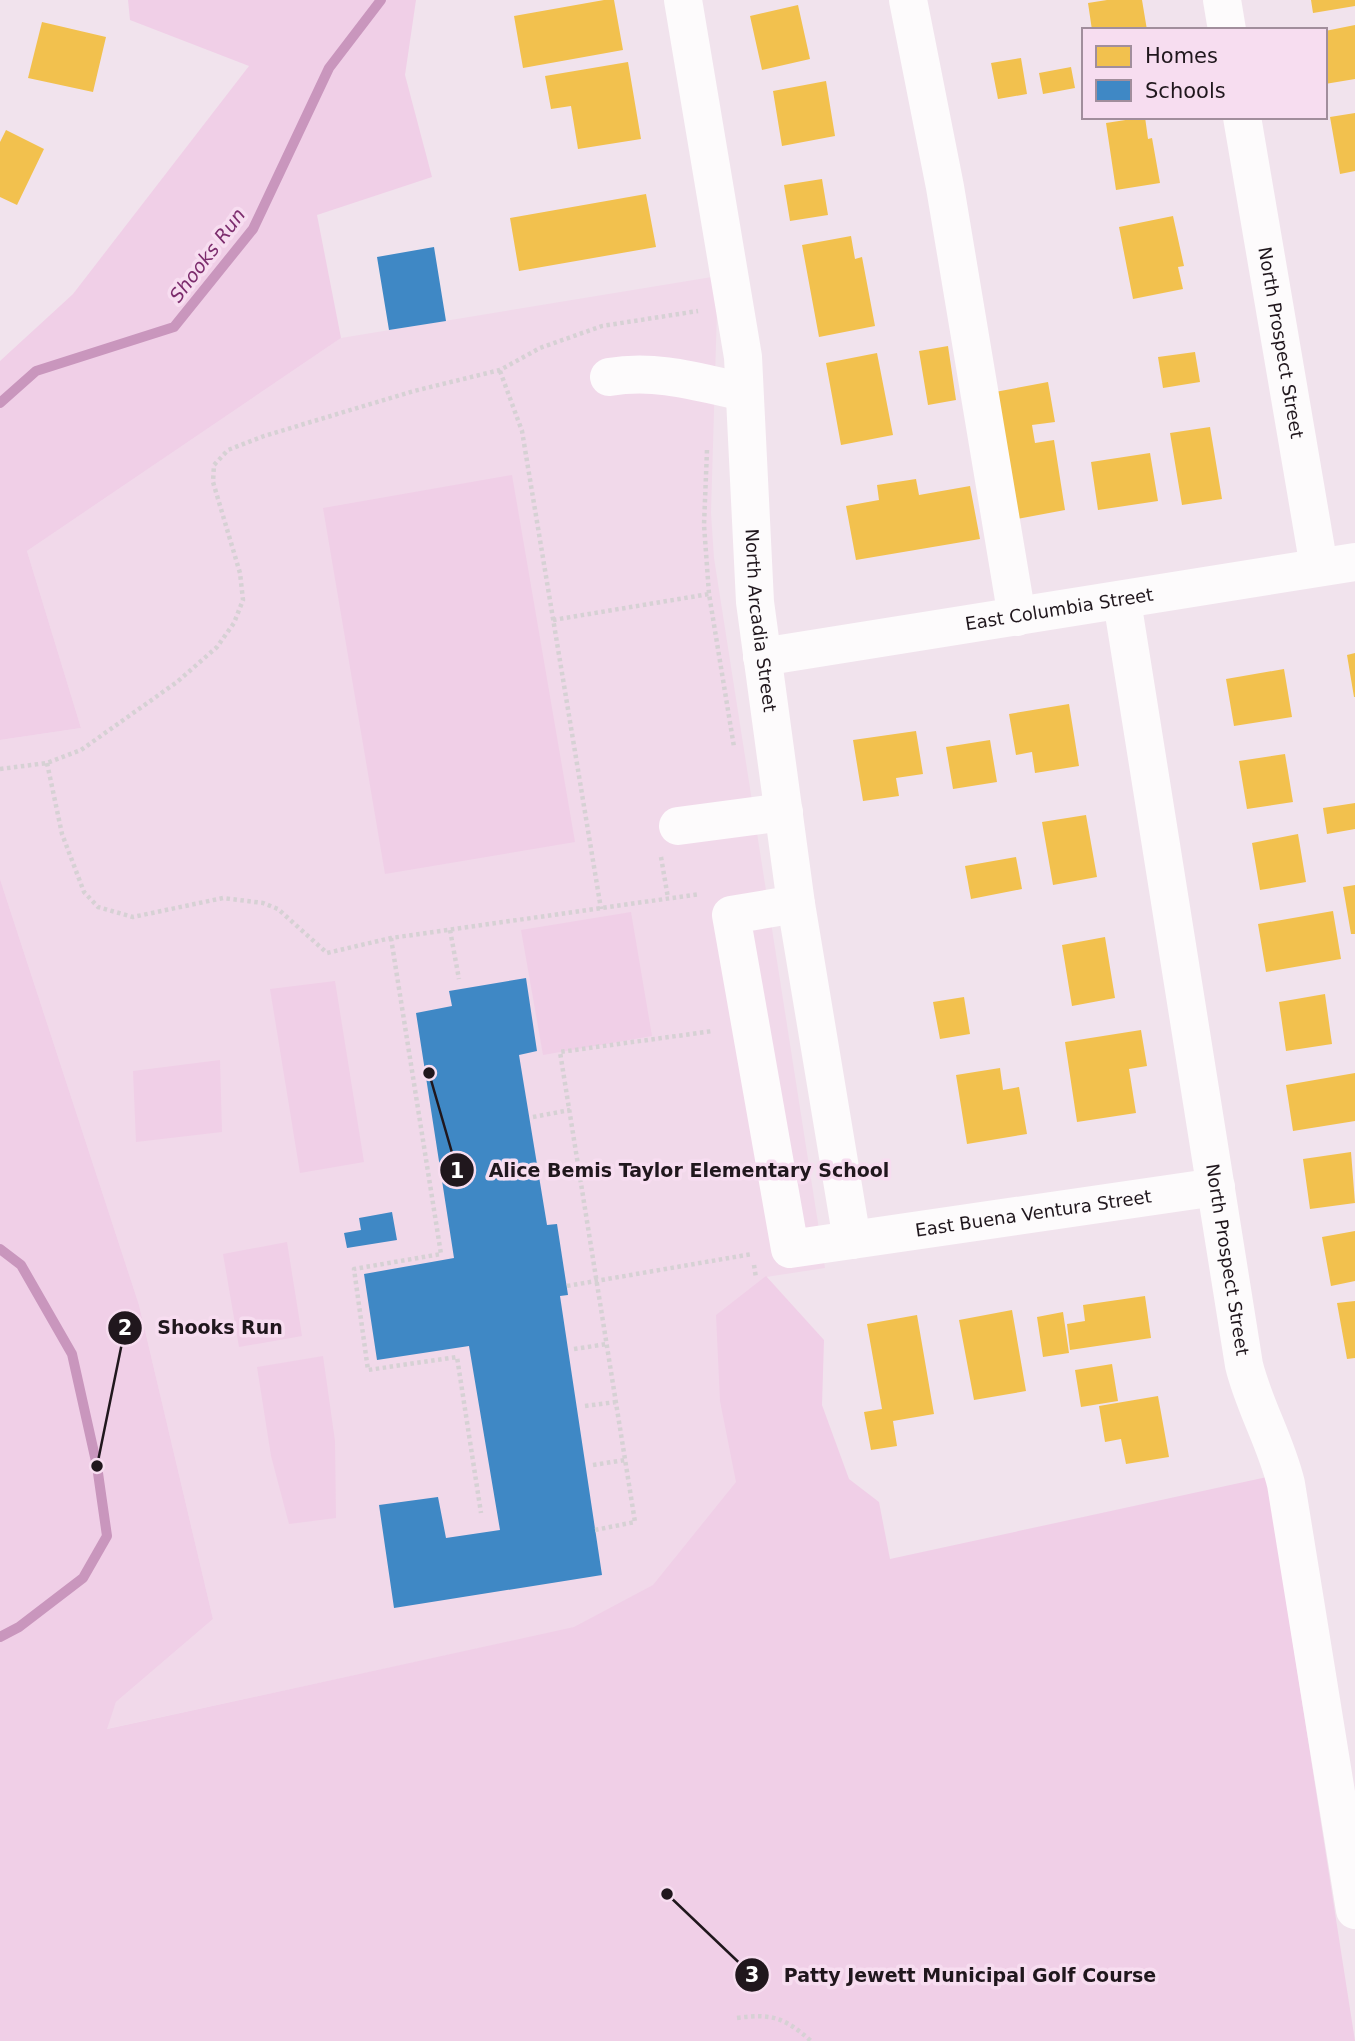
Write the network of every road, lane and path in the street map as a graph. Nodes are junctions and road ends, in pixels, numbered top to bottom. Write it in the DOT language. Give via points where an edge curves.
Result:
graph roads {
  1 [pos="683,0"];
  2 [pos="908,0"];
  3 [pos="1222,0"];
  4 [pos="1227,28"];
  5 [pos="1242,119"];
  6 [pos="734,305"];
  7 [pos="500,370"];
  8 [pos="609,377"];
  9 [pos="744,392"];
  10 [pos="1337,565"];
  11 [pos="1122,601"];
  12 [pos="1017,617"];
  13 [pos="553,620"];
  14 [pos="762,657"];
  15 [pos="735,754"];
  16 [pos="47,763"];
  17 [pos="0,769"];
  18 [pos="783,812"];
  19 [pos="669,836"];
  20 [pos="702,893"];
  21 [pos="668,898"];
  22 [pos="796,904"];
  23 [pos="601,909"];
  24 [pos="450,930"];
  25 [pos="391,938"];
  26 [pos="459,979"];
  27 [pos="720,1030"];
  28 [pos="570,1110"];
  29 [pos="533,1117"];
  30 [pos="579,1167"];
  31 [pos="545,1173"];
  32 [pos="1216,1187"];
  33 [pos="852,1240"];
  34 [pos="753,1254"];
  35 [pos="597,1281"];
  36 [pos="567,1286"];
  37 [pos="607,1344"];
  38 [pos="573,1349"];
  39 [pos="616,1402"];
  40 [pos="585,1406"];
  41 [pos="625,1460"];
  42 [pos="593,1465"];
  43 [pos="481,1513"];
  44 [pos="595,1530"];
  45 [pos="1355,1910"];
  46 [pos="737,2018"];
  47 [pos="811,2041"];
  1 -- 6 [label="street, North Arcadia Street"];
  2 -- 12 [label="street" via="945,187"];
  3 -- 4 [label="street"];
  5 -- 10 [label="street, North Prospect Street"];
  6 -- 7 [label="path" via="602,326 540,348"];
  6 -- 9 [label="street, North Arcadia Street"];
  7 -- 13 [label="path" via="522,431"];
  7 -- 16 [label="path" via="414,391 228,450 214,465 213,482 240,573 243,600 234,623 217,647 177,681 81,750"];
  8 -- 9 [label="street" via="638,372 670,375"];
  9 -- 14 [label="street, North Arcadia Street"];
  10 -- 11 [label="street, East Columbia Street"];
  11 -- 12 [label="street, East Columbia Street"];
  11 -- 32 [label="street, North Prospect Street"];
  12 -- 14 [label="street, East Columbia Street"];
  13 -- 15 [label="path" via="709,594"];
  13 -- 23 [label="path"];
  14 -- 18 [label="street, North Arcadia Street"];
  16 -- 17 [label="path"];
  16 -- 25 [label="path" via="62,834 84,892 98,907 133,917 223,898 245,900 278,909 327,953"];
  18 -- 19 [label="street"];
  18 -- 22 [label="street, North Arcadia Street"];
  19 -- 21 [label="path"];
  20 -- 21 [label="path"];
  21 -- 23 [label="path"];
  22 -- 33 [label="street, North Arcadia Street"];
  22 -- 33 [label="street, East Buena Ventura Street" via="731,915 790,1249"];
  23 -- 24 [label="path"];
  24 -- 25 [label="path"];
  24 -- 26 [label="path"];
  25 -- 43 [label="path" via="441,1254 354,1269 368,1370 457,1357"];
  27 -- 28 [label="path" via="560,1052"];
  28 -- 29 [label="path"];
  28 -- 30 [label="path"];
  30 -- 31 [label="path"];
  30 -- 35 [label="path"];
  32 -- 33 [label="street, East Buena Ventura Street"];
  32 -- 45 [label="street, North Prospect Street" via="1244,1365 1286,1483"];
  34 -- 35 [label="path"];
  35 -- 36 [label="path"];
  35 -- 37 [label="path"];
  37 -- 38 [label="path"];
  37 -- 39 [label="path"];
  39 -- 40 [label="path"];
  39 -- 41 [label="path"];
  41 -- 42 [label="path"];
  41 -- 44 [label="path" via="635,1522"];
  46 -- 47 [label="path" via="762,2014 789,2022"];
}
